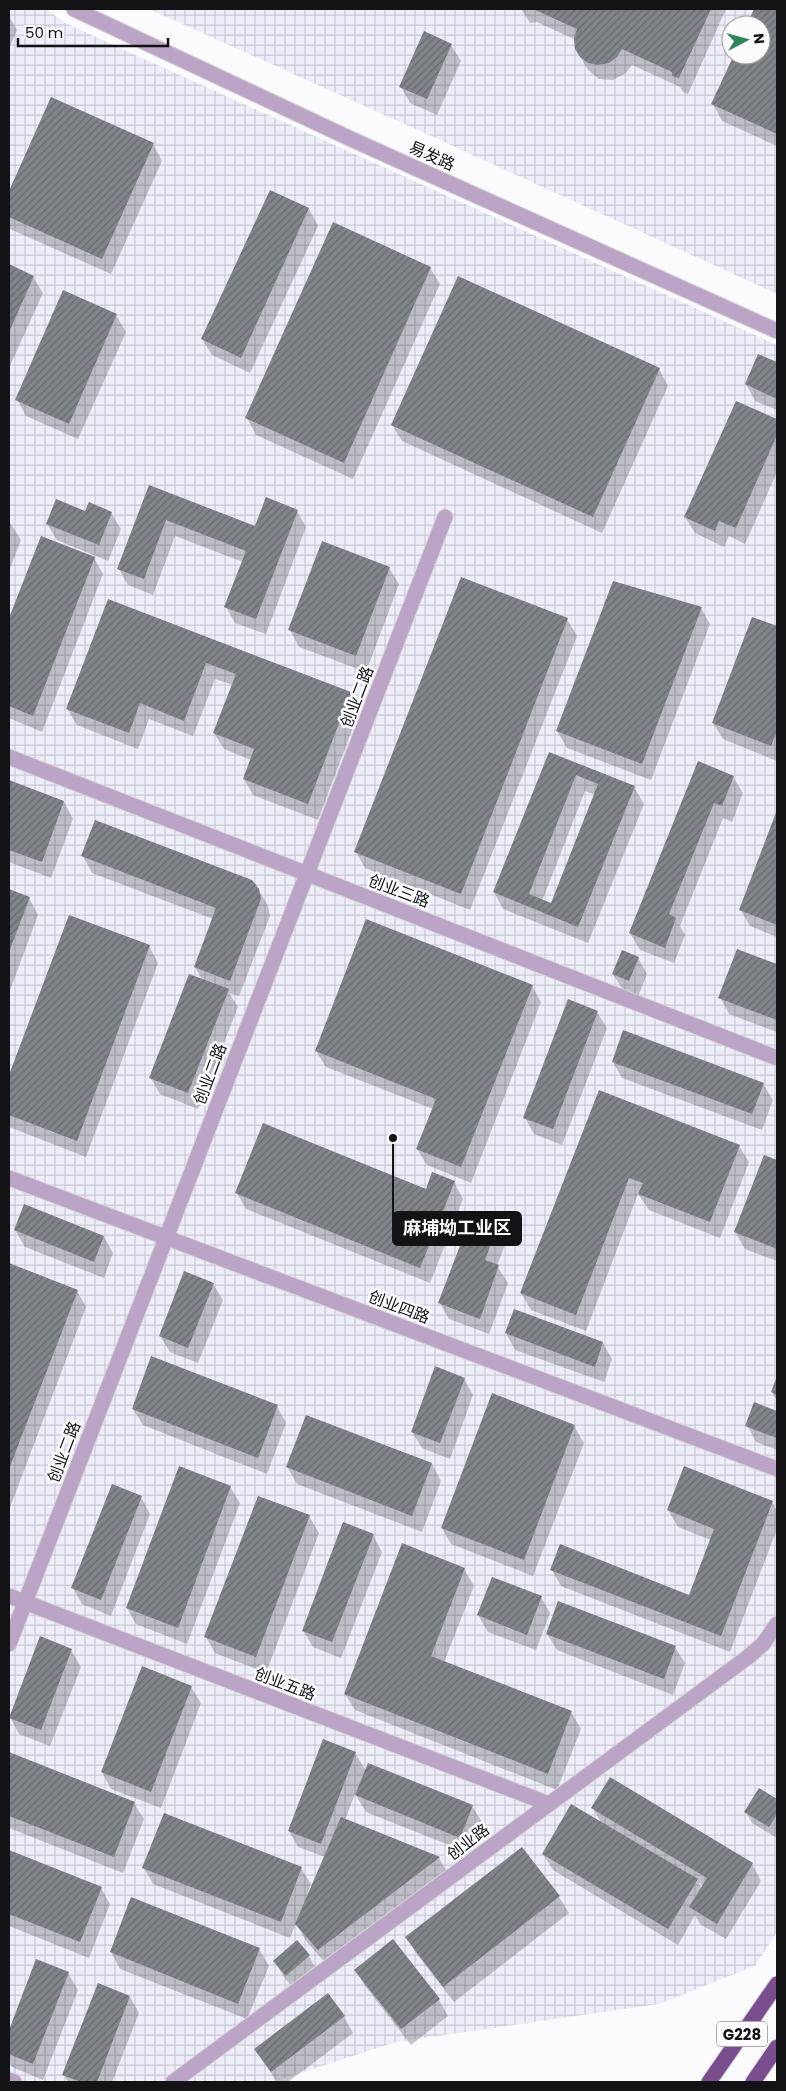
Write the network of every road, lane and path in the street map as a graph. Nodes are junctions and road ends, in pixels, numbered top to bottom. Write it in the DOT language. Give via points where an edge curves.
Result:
graph roads {
  1 [pos="74,9"];
  2 [pos="777,331"];
  3 [pos="445,517"];
  4 [pos="9,757"];
  5 [pos="307,874"];
  6 [pos="777,1058"];
  7 [pos="9,1178"];
  8 [pos="166,1238"];
  9 [pos="777,1469"];
  10 [pos="9,1596"];
  11 [pos="25,1602"];
  12 [pos="777,1624"];
  13 [pos="9,1644"];
  14 [pos="549,1804"];
  15 [pos="776,1985"];
  16 [pos="777,2047"];
  17 [pos="9,2080"];
  18 [pos="14,2082"];
  19 [pos="173,2082"];
  20 [pos="709,2082"];
  21 [pos="753,2082"];
  1 -- 2 [label="street, 易发路"];
  3 -- 5 [label="street, 创业二路"];
  4 -- 5 [label="street, 创业三路"];
  5 -- 6 [label="street, 创业三路"];
  5 -- 8 [label="street, 创业二路"];
  7 -- 8 [label="street, 创业四路"];
  8 -- 9 [label="street, 创业四路"];
  8 -- 11 [label="street, 创业二路"];
  10 -- 11 [label="street, 创业五路"];
  11 -- 13 [label="street, 创业二路"];
  11 -- 14 [label="street, 创业五路"];
  12 -- 14 [label="street, 创业路" via="763,1644 748,1657"];
  14 -- 19 [label="street, 创业路"];
  15 -- 20 [label="highway, G228"];
  16 -- 21 [label="highway, G228"];
  17 -- 18 [label="street"];
}
